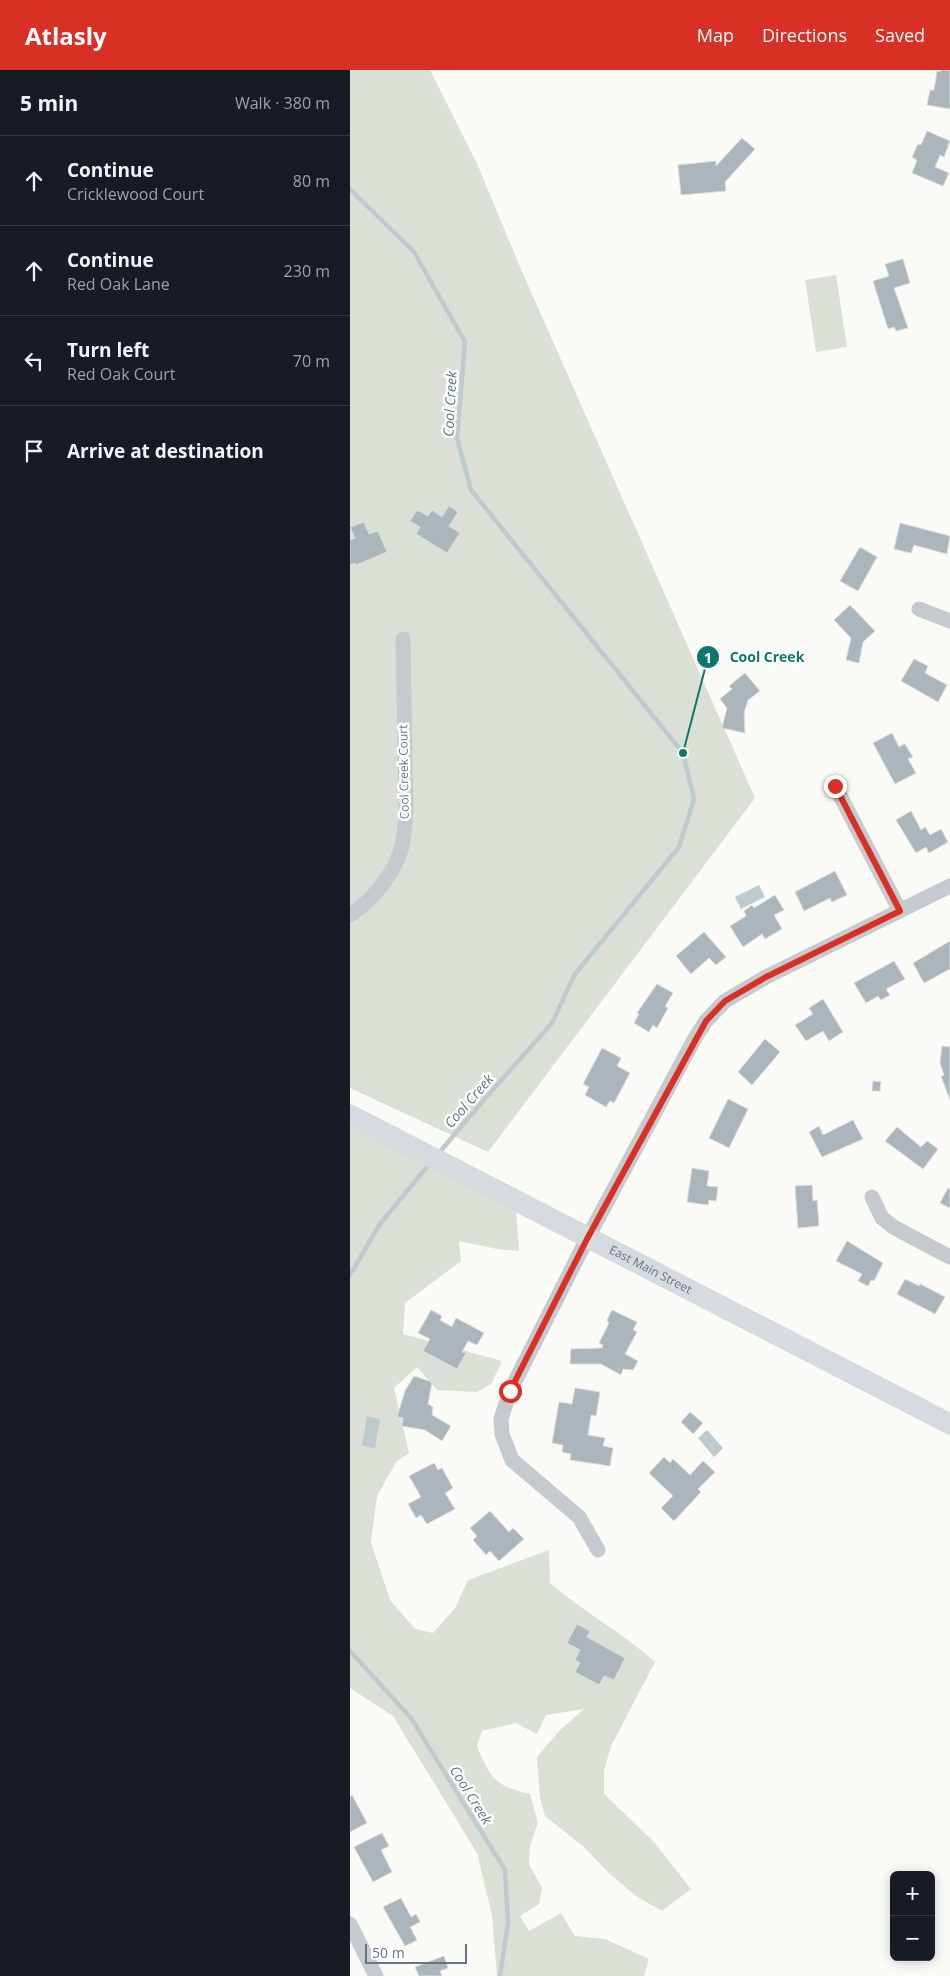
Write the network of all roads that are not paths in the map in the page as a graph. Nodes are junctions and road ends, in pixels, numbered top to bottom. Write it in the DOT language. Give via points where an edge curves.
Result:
graph roads {
  1 [pos="920,609"];
  2 [pos="950,621"];
  3 [pos="403,639"];
  4 [pos="835,786"];
  5 [pos="950,886"];
  6 [pos="900,911"];
  7 [pos="350,915"];
  8 [pos="350,1115"];
  9 [pos="872,1197"];
  10 [pos="587,1239"];
  11 [pos="950,1257"];
  12 [pos="950,1424"];
  13 [pos="598,1550"];
  14 [pos="350,1924"];
  15 [pos="376,1976"];
  1 -- 2 [label="street"];
  3 -- 7 [label="street, Cool Creek Court" via="404,834 398,858 382,885"];
  4 -- 6 [label="street"];
  5 -- 6 [label="street"];
  6 -- 10 [label="street" via="766,977 725,1001 695,1038"];
  8 -- 10 [label="main road, East Main Street"];
  9 -- 11 [label="street" via="882,1218"];
  10 -- 12 [label="main road, East Main Street"];
  10 -- 13 [label="street" via="510,1391 501,1419 502,1434 512,1460 579,1517"];
  14 -- 15 [label="street"];
}
